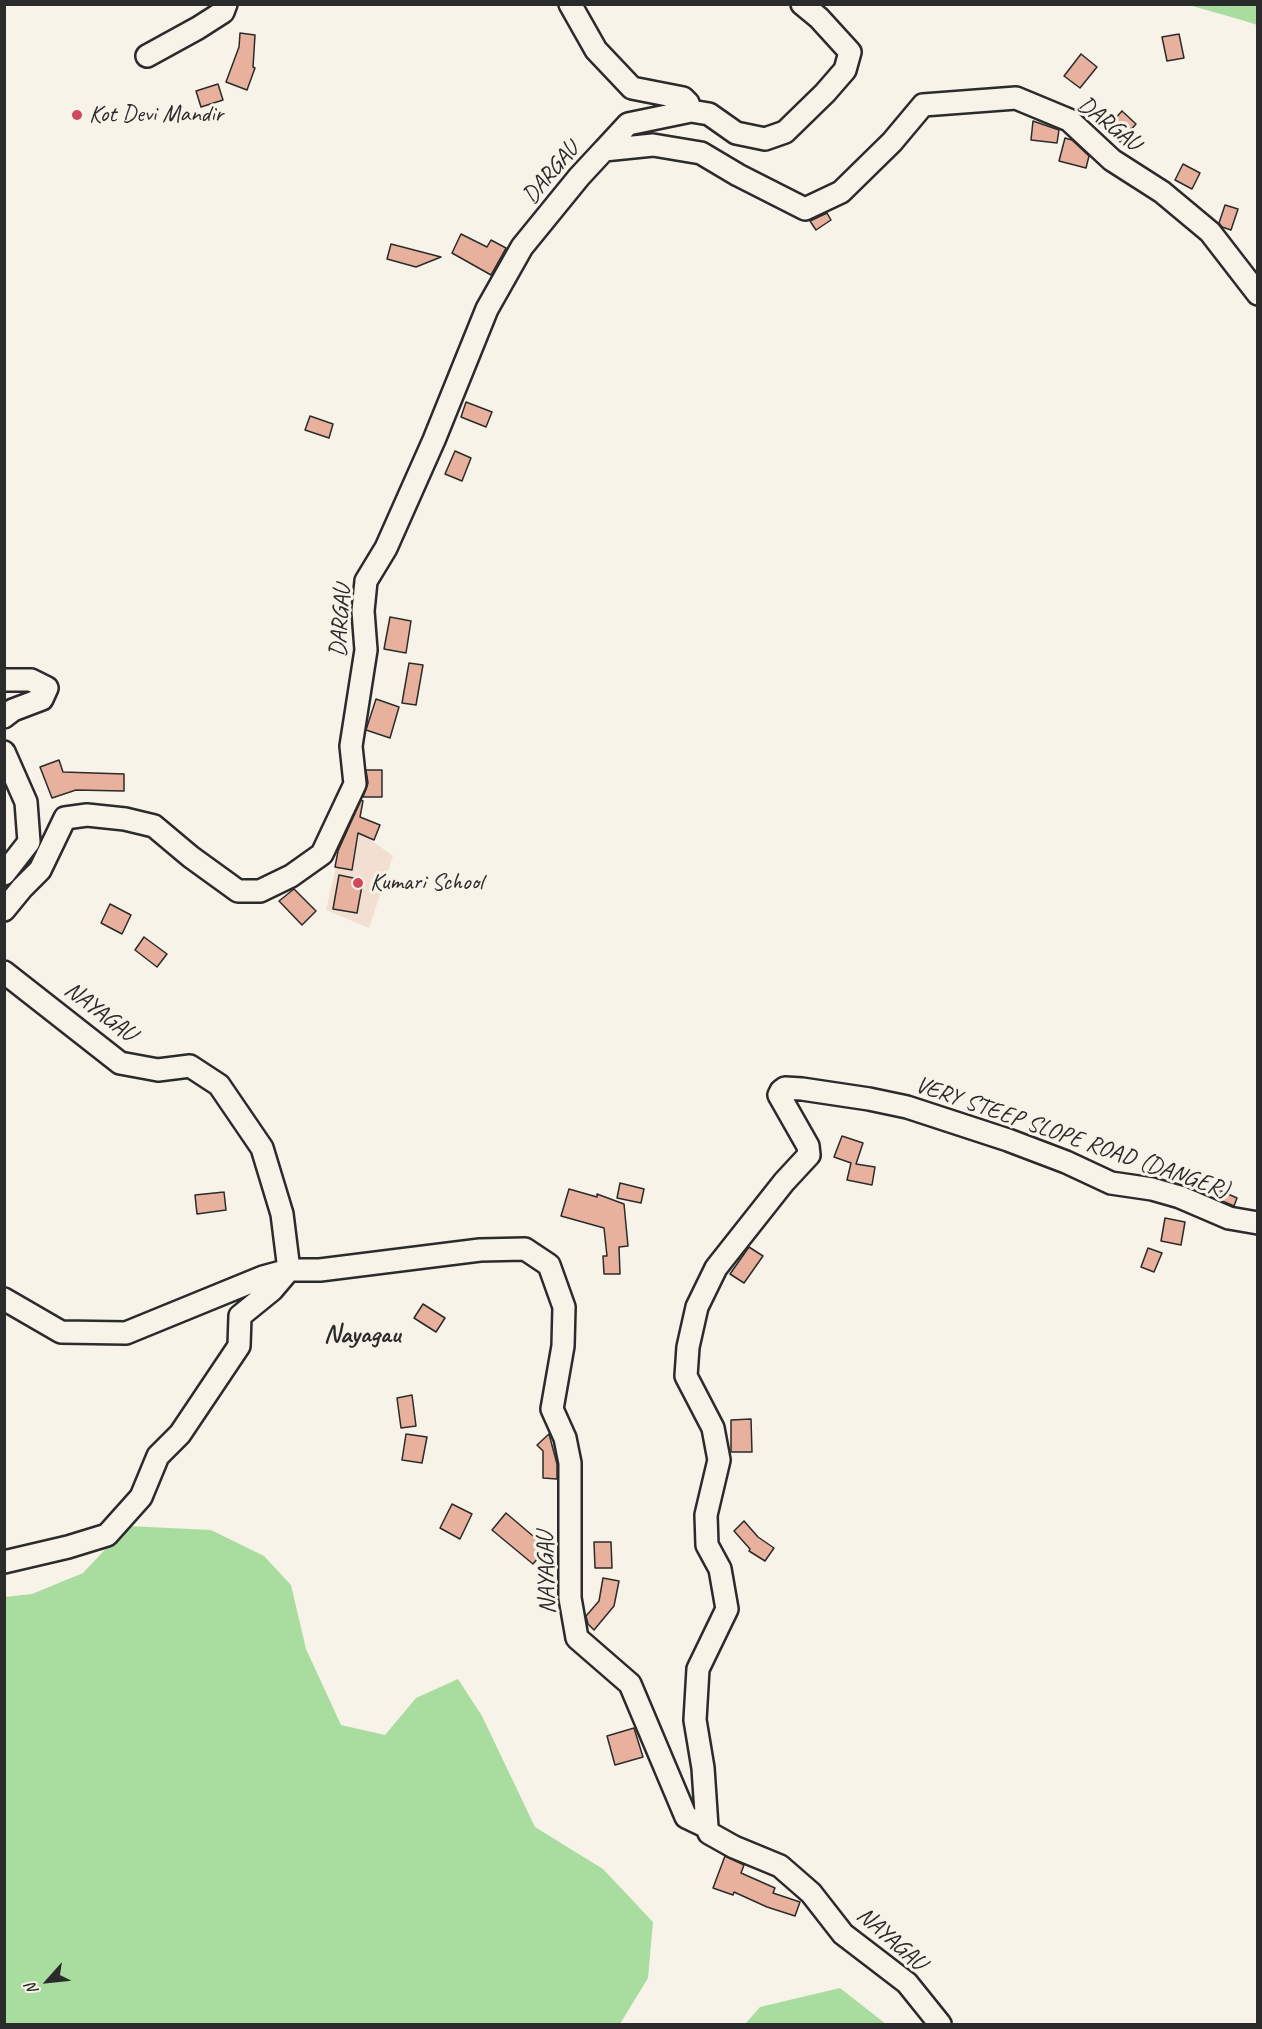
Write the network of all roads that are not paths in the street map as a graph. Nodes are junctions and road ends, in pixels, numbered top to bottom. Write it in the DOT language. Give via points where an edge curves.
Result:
graph roads {
  1 [pos="226,4"];
  2 [pos="570,4"];
  3 [pos="802,4"];
  4 [pos="147,56"];
  5 [pos="691,111"];
  6 [pos="604,150"];
  7 [pos="1257,294"];
  8 [pos="4,680"];
  9 [pos="4,717"];
  10 [pos="4,752"];
  11 [pos="4,874"];
  12 [pos="4,910"];
  13 [pos="4,972"];
  14 [pos="1257,1223"];
  15 [pos="289,1270"];
  16 [pos="4,1299"];
  17 [pos="4,1562"];
  18 [pos="707,1827"];
  19 [pos="940,2025"];
  1 -- 4 [label="street" via="223,12"];
  2 -- 5 [label="street" via="596,50 632,88 683,98"];
  3 -- 5 [label="street" via="850,52 845,70 785,132 765,139 736,133 709,114"];
  5 -- 6 [label="street" via="628,124"];
  6 -- 7 [label="street, DARGAU" via="653,145 701,153 804,209 841,192 892,142 922,105 1016,98 1069,120 1112,160 1162,192 1210,232"];
  6 -- 12 [label="street, DARGAU" via="522,247 487,309 386,548 366,581 366,650 351,746 355,784 322,854 291,876 260,891 237,891 154,826 87,815 65,818 40,870"];
  8 -- 9 [label="street" via="30,680 47,688 42,699"];
  10 -- 11 [label="street" via="26,802 29,842"];
  13 -- 15 [label="street, NAYAGAU" via="120,1063 158,1070 190,1066 219,1085 262,1148 282,1214"];
  14 -- 18 [label="street, VERY STEEP SLOPE ROAD (DANGER)" via="1229,1218 1152,1189 1111,1183 1008,1140 907,1107 869,1098 785,1088 778,1095 808,1146 808,1155 716,1268 697,1307 688,1347 686,1376 712,1428 720,1460 706,1515 707,1545 720,1569 726,1609 698,1669 695,1720"];
  15 -- 16 [label="street, NAYAGAU" via="126,1333 61,1332"];
  15 -- 17 [label="street" via="240,1316 240,1346 180,1434 158,1456 141,1497 107,1535"];
  15 -- 18 [label="street, NAYAGAU" via="514,1249 525,1249 549,1266 564,1307 563,1346 552,1409 565,1438 570,1464 570,1598 577,1638 630,1684 686,1817"];
  18 -- 19 [label="street, NAYAGAU" via="709,1833 734,1847 780,1866 811,1893 843,1934 907,1983"];
}
